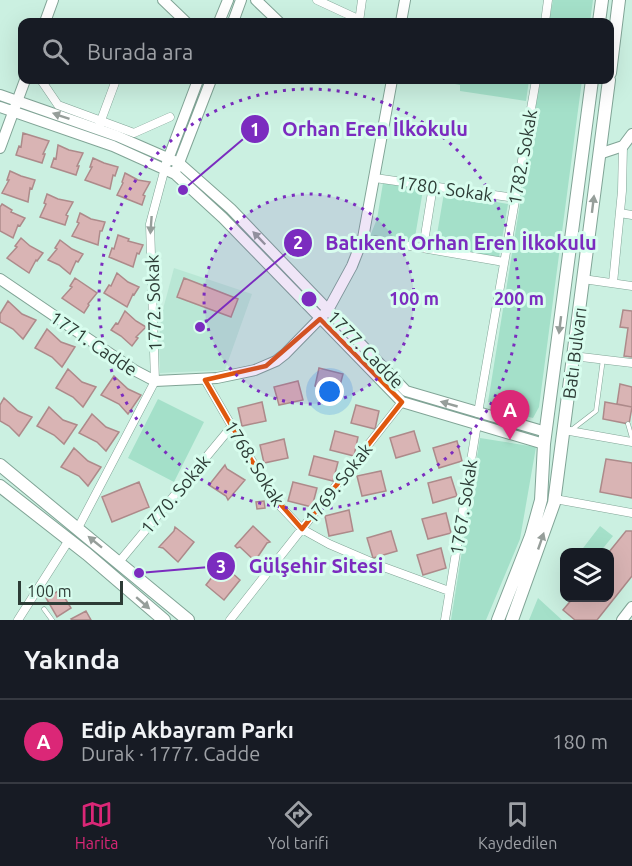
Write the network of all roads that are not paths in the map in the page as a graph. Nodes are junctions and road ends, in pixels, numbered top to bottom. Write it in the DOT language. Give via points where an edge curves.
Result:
graph roads {
  1 [pos="53,0"];
  2 [pos="163,0"];
  3 [pos="228,0"];
  4 [pos="241,0"];
  5 [pos="256,0"];
  6 [pos="317,0"];
  7 [pos="362,0"];
  8 [pos="405,0"];
  9 [pos="548,0"];
  10 [pos="602,0"];
  11 [pos="619,0"];
  12 [pos="46,18"];
  13 [pos="182,18"];
  14 [pos="221,18"];
  15 [pos="234,18"];
  16 [pos="275,18"];
  17 [pos="352,18"];
  18 [pos="359,18"];
  19 [pos="402,18"];
  20 [pos="546,18"];
  21 [pos="600,18"];
  22 [pos="614,36"];
  23 [pos="24,84"];
  24 [pos="44,84"];
  25 [pos="115,84"];
  26 [pos="196,84"];
  27 [pos="209,84"];
  28 [pos="391,84"];
  29 [pos="535,84"];
  30 [pos="590,84"];
  31 [pos="608,84"];
  32 [pos="0,95"];
  33 [pos="0,107"];
  34 [pos="16,107"];
  35 [pos="170,117"];
  36 [pos="100,125"];
  37 [pos="632,134"];
  38 [pos="623,146"];
  39 [pos="0,148"];
  40 [pos="599,154"];
  41 [pos="169,157"];
  42 [pos="180,162"];
  43 [pos="165,168"];
  44 [pos="175,174"];
  45 [pos="375,178"];
  46 [pos="433,186"];
  47 [pos="515,198"];
  48 [pos="620,213"];
  49 [pos="632,215"];
  50 [pos="375,240"];
  51 [pos="423,248"];
  52 [pos="504,262"];
  53 [pos="0,279"];
  54 [pos="583,279"];
  55 [pos="613,283"];
  56 [pos="632,286"];
  57 [pos="328,310"];
  58 [pos="320,319"];
  59 [pos="573,356"];
  60 [pos="603,359"];
  61 [pos="632,363"];
  62 [pos="205,380"];
  63 [pos="155,381"];
  64 [pos="402,402"];
  65 [pos="597,408"];
  66 [pos="604,409"];
  67 [pos="477,418"];
  68 [pos="628,424"];
  69 [pos="232,426"];
  70 [pos="567,431"];
  71 [pos="545,438"];
  72 [pos="632,440"];
  73 [pos="0,465"];
  74 [pos="0,486"];
  75 [pos="555,499"];
  76 [pos="632,513"];
  77 [pos="78,528"];
  78 [pos="302,529"];
  79 [pos="69,540"];
  80 [pos="527,545"];
  81 [pos="119,562"];
  82 [pos="531,570"];
  83 [pos="449,591"];
  84 [pos="632,608"];
  85 [pos="44,609"];
  86 [pos="161,619"];
  87 [pos="18,620"];
  88 [pos="52,620"];
  89 [pos="188,620"];
  90 [pos="230,620"];
  91 [pos="445,620"];
  92 [pos="490,620"];
  93 [pos="498,620"];
  94 [pos="512,620"];
  95 [pos="520,620"];
  96 [pos="622,620"];
  1 -- 12 [label="main road"];
  2 -- 13 [label="main road"];
  3 -- 14 [label="main road"];
  4 -- 15 [label="main road"];
  5 -- 16 [label="main road"];
  6 -- 17 [label="street"];
  7 -- 18 [label="street"];
  8 -- 19 [label="main road"];
  9 -- 20 [label="street"];
  10 -- 21 [label="main road"];
  11 -- 22 [label="main road"];
  23 -- 34 [label="main road"];
  24 -- 36 [label="street" via="58,105"];
  25 -- 36 [label="street"];
  26 -- 41 [label="main road"];
  27 -- 42 [label="main road"];
  28 -- 45 [label="main road, 1771. Cadde"];
  29 -- 47 [label="street, 1782. Sokak"];
  30 -- 71 [label="main road, Batı Bulvarı, one-way"];
  31 -- 40 [label="main road, Batı Bulvarı"];
  32 -- 34 [label="main road, 1777. Cadde"];
  33 -- 34 [label="main road, 1777. Cadde"];
  36 -- 34 [label="main road, 1777. Cadde, one-way"];
  34 -- 39 [label="main road"];
  34 -- 43 [label="main road, 1777. Cadde"];
  35 -- 36 [label="street" via="134,133"];
  36 -- 41 [label="main road, 1777. Cadde"];
  37 -- 38 [label="main road"];
  38 -- 40 [label="main road"];
  38 -- 48 [label="street"];
  54 -- 40 [label="main road, Batı Bulvarı, one-way"];
  41 -- 42 [label="main road, 1777. Cadde"];
  41 -- 43 [label="main road"];
  42 -- 44 [label="main road"];
  57 -- 42 [label="main road, 1777. Cadde, one-way"];
  43 -- 44 [label="main road, 1777. Cadde"];
  43 -- 63 [label="street, 1772. Sokak, one-way" via="150,224"];
  44 -- 58 [label="main road, 1777. Cadde"];
  45 -- 46 [label="street, 1780. Sokak"];
  45 -- 57 [label="main road, 1771. Cadde" via="360,245"];
  46 -- 47 [label="street, 1780. Sokak"];
  46 -- 51 [label="street"];
  47 -- 52 [label="street, 1782. Sokak"];
  48 -- 49 [label="street"];
  48 -- 55 [label="street"];
  50 -- 51 [label="street"];
  51 -- 52 [label="street"];
  52 -- 67 [label="street, 1782. Sokak"];
  53 -- 63 [label="main road, 1771. Cadde"];
  54 -- 55 [label="street"];
  54 -- 59 [label="main road, Batı Bulvarı"];
  55 -- 56 [label="street"];
  57 -- 58 [label="main road, 1771. Cadde"];
  67 -- 57 [label="main road, 1777. Cadde, one-way" via="406,391"];
  58 -- 62 [label="main road, 1771. Cadde" via="276,361 248,372"];
  58 -- 64 [label="main road, 1777. Cadde"];
  59 -- 60 [label="street"];
  59 -- 70 [label="main road, Batı Bulvarı"];
  60 -- 61 [label="street"];
  60 -- 65 [label="lane"];
  62 -- 63 [label="main road, 1771. Cadde"];
  62 -- 69 [label="street, 1768. Sokak"];
  63 -- 77 [label="street, 1772. Sokak"];
  64 -- 67 [label="main road, 1777. Cadde"];
  64 -- 78 [label="street, 1769. Sokak"];
  65 -- 66 [label="lane"];
  65 -- 70 [label="lane"];
  67 -- 71 [label="main road, 1777. Cadde"];
  67 -- 83 [label="street, 1767. Sokak"];
  68 -- 72 [label="lane"];
  69 -- 78 [label="street, 1768. Sokak" via="270,492"];
  69 -- 81 [label="street, 1770. Sokak"];
  70 -- 72 [label="street"];
  70 -- 75 [label="main road, Batı Bulvarı"];
  71 -- 80 [label="main road, Batı Bulvarı" via="541,500"];
  73 -- 77 [label="main road"];
  74 -- 79 [label="main road"];
  75 -- 76 [label="street"];
  82 -- 75 [label="main road, Batı Bulvarı, one-way"];
  81 -- 77 [label="main road, one-way"];
  78 -- 83 [label="street, 1768. Sokak" via="378,565"];
  78 -- 90 [label="street, 1769. Sokak"];
  79 -- 86 [label="main road, one-way"];
  79 -- 87 [label="street"];
  80 -- 92 [label="main road" via="515,558"];
  80 -- 93 [label="main road, Batı Bulvarı"];
  81 -- 89 [label="main road"];
  82 -- 94 [label="main road, Batı Bulvarı"];
  82 -- 95 [label="main road" via="531,592"];
  83 -- 91 [label="street, 1767. Sokak"];
  84 -- 96 [label="main road"];
  85 -- 88 [label="lane"];
}
